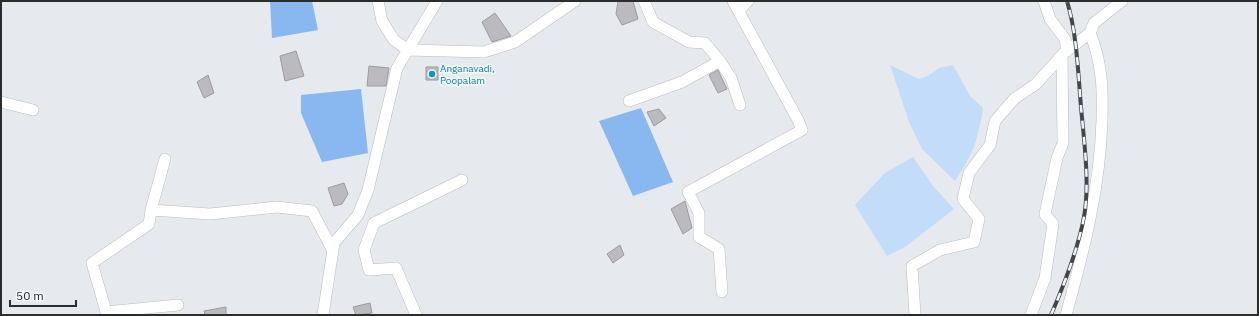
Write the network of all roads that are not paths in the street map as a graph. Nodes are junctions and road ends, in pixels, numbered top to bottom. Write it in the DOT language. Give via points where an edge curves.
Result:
graph roads {
  1 [pos="378,1"];
  2 [pos="437,1"];
  3 [pos="575,1"];
  4 [pos="644,1"];
  5 [pos="748,1"];
  6 [pos="1044,1"];
  7 [pos="1122,1"];
  8 [pos="736,6"];
  9 [pos="1090,33"];
  10 [pos="408,50"];
  11 [pos="1064,53"];
  12 [pos="720,61"];
  13 [pos="628,101"];
  14 [pos="1,102"];
  15 [pos="740,105"];
  16 [pos="32,110"];
  17 [pos="165,159"];
  18 [pos="462,180"];
  19 [pos="151,210"];
  20 [pos="333,251"];
  21 [pos="722,292"];
  22 [pos="178,305"];
  23 [pos="106,313"];
  24 [pos="323,315"];
  25 [pos="416,315"];
  26 [pos="915,315"];
  27 [pos="1031,315"];
  28 [pos="1066,315"];
  1 -- 10 [label="street" via="382,21 394,40"];
  2 -- 10 [label="street"];
  3 -- 10 [label="street" via="515,42 484,52"];
  4 -- 12 [label="street" via="653,22 689,42 705,43"];
  5 -- 8 [label="street"];
  6 -- 11 [label="street" via="1050,20 1065,39"];
  7 -- 9 [label="street" via="1094,23"];
  8 -- 21 [label="street" via="802,130 688,192 699,213 699,237 719,249"];
  9 -- 11 [label="street"];
  9 -- 28 [label="street" via="1103,82 1100,169 1085,245"];
  10 -- 20 [label="street" via="397,68 368,190 358,215 334,243"];
  11 -- 26 [label="street" via="1036,84 1014,99 995,121 990,146 969,173 964,199 979,219 974,242 940,250 912,266"];
  11 -- 27 [label="street" via="1063,143 1057,158 1045,214 1053,224 1045,278"];
  12 -- 13 [label="street" via="682,82"];
  12 -- 15 [label="street" via="731,78"];
  14 -- 16 [label="street"];
  17 -- 19 [label="street"];
  18 -- 25 [label="street" via="374,223 364,250 369,270 396,268"];
  19 -- 20 [label="street" via="210,214 277,207 312,210"];
  19 -- 23 [label="street" via="149,224 92,263"];
  20 -- 24 [label="street"];
  22 -- 23 [label="street"];
}
